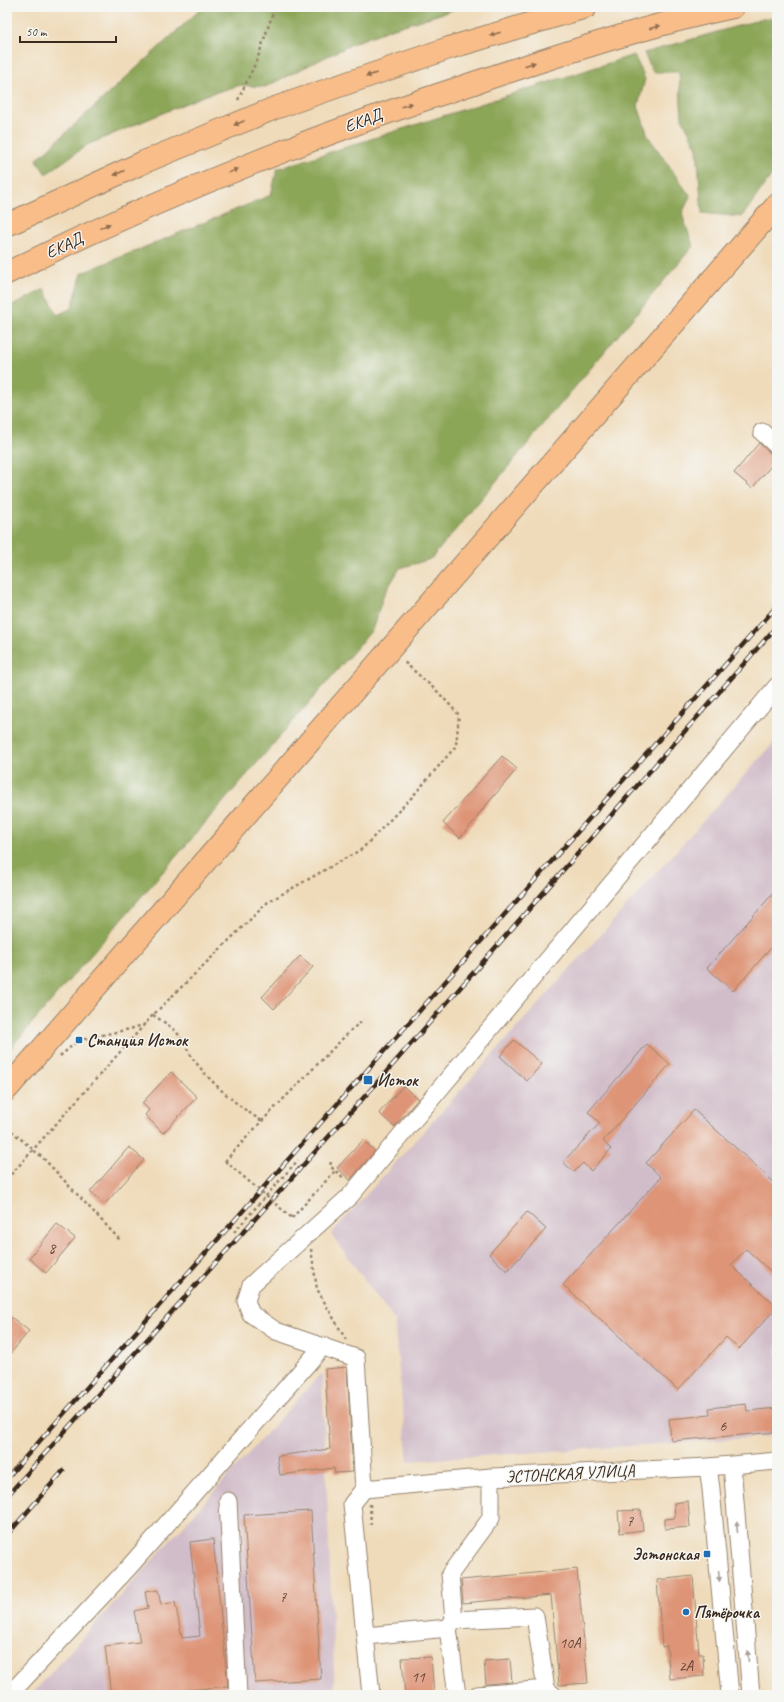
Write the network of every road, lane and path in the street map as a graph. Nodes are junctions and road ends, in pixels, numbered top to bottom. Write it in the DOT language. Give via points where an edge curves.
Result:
graph roads {
  1 [pos="276,7"];
  2 [pos="586,7"];
  3 [pos="733,7"];
  4 [pos="238,100"];
  5 [pos="777,205"];
  6 [pos="7,225"];
  7 [pos="7,273"];
  8 [pos="762,432"];
  9 [pos="777,446"];
  10 [pos="390,650"];
  11 [pos="777,686"];
  12 [pos="153,1015"];
  13 [pos="364,1020"];
  14 [pos="146,1024"];
  15 [pos="59,1056"];
  16 [pos="7,1089"];
  17 [pos="261,1122"];
  18 [pos="7,1127"];
  19 [pos="33,1149"];
  20 [pos="298,1160"];
  21 [pos="331,1162"];
  22 [pos="335,1171"];
  23 [pos="7,1179"];
  24 [pos="356,1189"];
  25 [pos="266,1195"];
  26 [pos="234,1232"];
  27 [pos="309,1232"];
  28 [pos="120,1240"];
  29 [pos="323,1346"];
  30 [pos="356,1358"];
  31 [pos="777,1461"];
  32 [pos="732,1465"];
  33 [pos="708,1467"];
  34 [pos="491,1477"];
  35 [pos="367,1488"];
  36 [pos="228,1501"];
  37 [pos="371,1530"];
  38 [pos="451,1624"];
  39 [pos="366,1636"];
  40 [pos="549,1692"];
  41 [pos="10,1695"];
  42 [pos="238,1695"];
  43 [pos="371,1695"];
  44 [pos="457,1695"];
  45 [pos="477,1695"];
  46 [pos="730,1695"];
  47 [pos="751,1695"];
  1 -- 4 [label="path" via="257,60"];
  2 -- 6 [label="main road, one-way" via="449,48 275,108 144,162"];
  7 -- 3 [label="main road, ЕКАД, one-way" via="197,186 391,110 562,54 686,17"];
  5 -- 10 [label="main road"];
  8 -- 9 [label="street"];
  10 -- 12 [label="path" via="438,692 459,715 456,746 362,849 268,902"];
  10 -- 16 [label="main road" via="218,844"];
  11 -- 24 [label="street"];
  12 -- 14 [label="path"];
  12 -- 17 [label="path" via="177,1034 193,1060 216,1086"];
  13 -- 17 [label="path" via="352,1029"];
  14 -- 15 [label="path" via="79,1040"];
  14 -- 19 [label="path"];
  17 -- 25 [label="path, bridge" via="225,1161"];
  18 -- 19 [label="path"];
  19 -- 23 [label="path"];
  19 -- 28 [label="path"];
  20 -- 25 [label="path"];
  21 -- 22 [label="path" via="330,1166"];
  22 -- 24 [label="path"];
  22 -- 25 [label="path, bridge" via="292,1218"];
  24 -- 27 [label="street"];
  25 -- 26 [label="path"];
  27 -- 29 [label="street" via="251,1284 246,1301 251,1314 276,1330"];
  27 -- 30 [label="path" via="317,1289"];
  29 -- 30 [label="street"];
  29 -- 41 [label="street" via="129,1567"];
  30 -- 35 [label="street"];
  31 -- 32 [label="street, ЭСТОНСКАЯ УЛИЦА"];
  32 -- 33 [label="street, ЭСТОНСКАЯ УЛИЦА"];
  47 -- 32 [label="street, one-way"];
  33 -- 34 [label="street, ЭСТОНСКАЯ УЛИЦА"];
  33 -- 46 [label="street, one-way"];
  34 -- 35 [label="street, ЭСТОНСКАЯ УЛИЦА"];
  34 -- 38 [label="street" via="491,1518 450,1574"];
  35 -- 37 [label="path"];
  35 -- 39 [label="street" via="352,1504"];
  36 -- 42 [label="street"];
  38 -- 39 [label="street"];
  38 -- 40 [label="street" via="535,1616"];
  38 -- 44 [label="street"];
  39 -- 43 [label="street"];
  40 -- 45 [label="street"];
}
